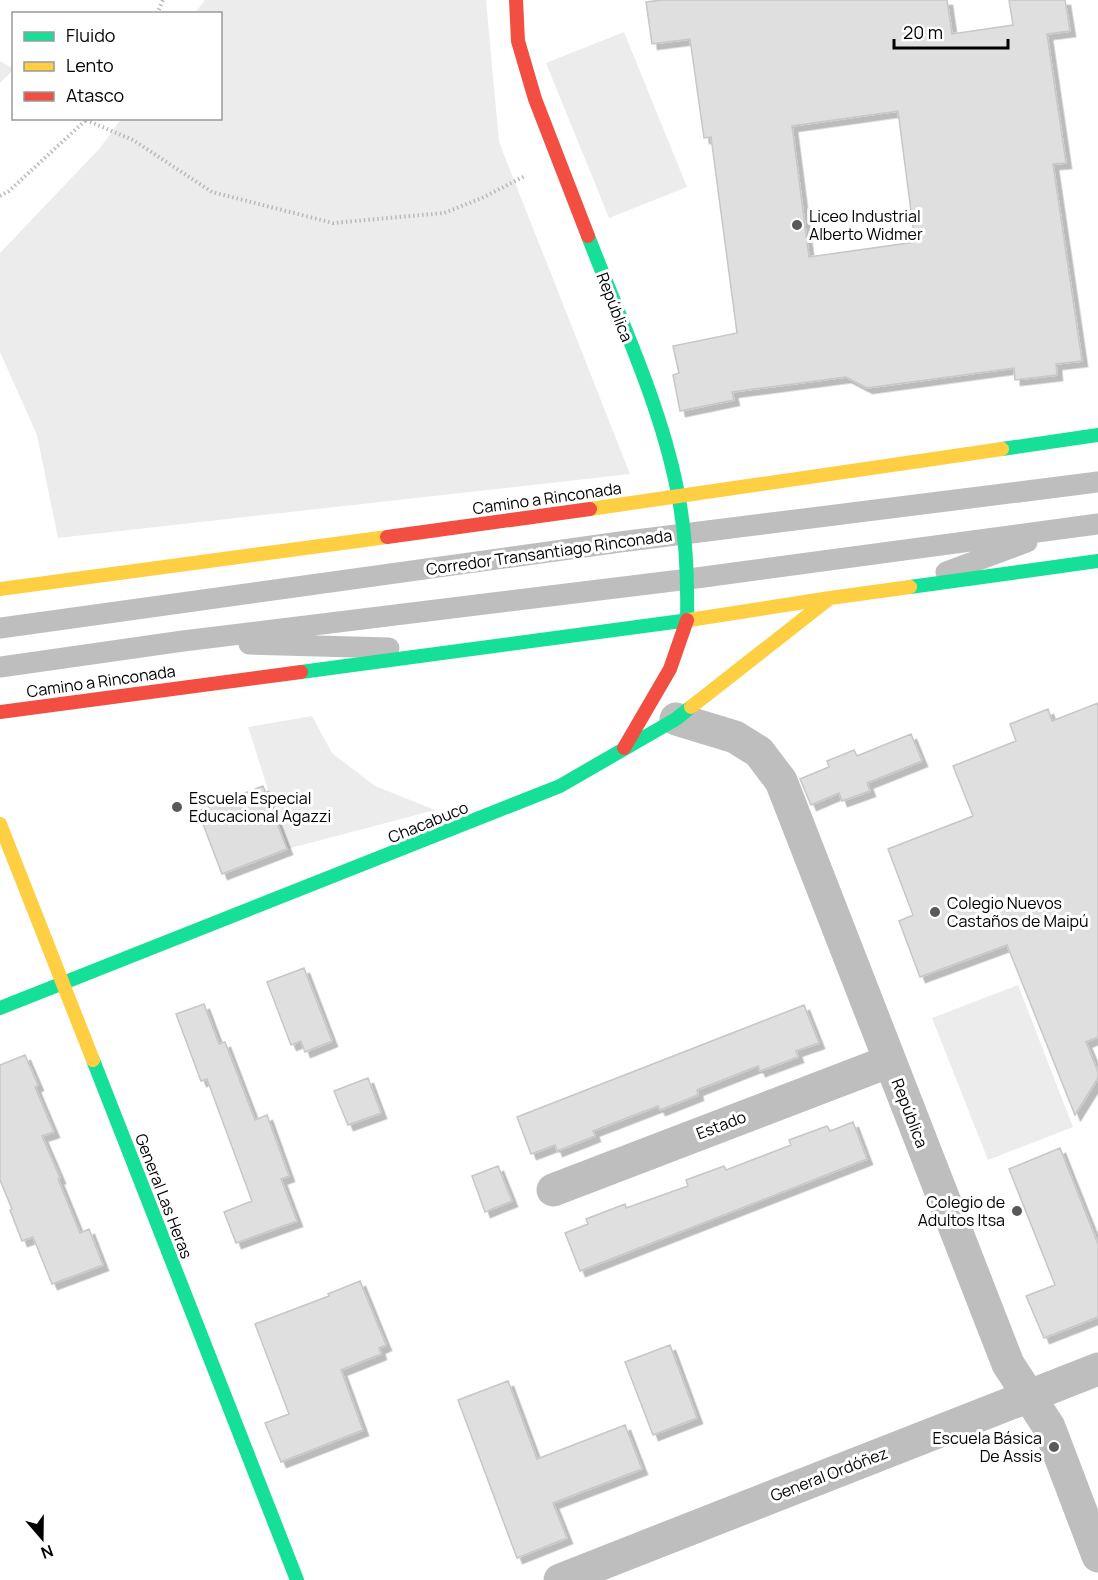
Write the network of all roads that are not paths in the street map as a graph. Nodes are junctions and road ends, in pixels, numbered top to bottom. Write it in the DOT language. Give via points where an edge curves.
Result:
graph roads {
  1 [pos="516,0"];
  2 [pos="1098,435"];
  3 [pos="1098,482"];
  4 [pos="679,497"];
  5 [pos="1098,524"];
  6 [pos="1062,529"];
  7 [pos="684,534"];
  8 [pos="1098,561"];
  9 [pos="689,579"];
  10 [pos="906,586"];
  11 [pos="0,589"];
  12 [pos="830,598"];
  13 [pos="687,620"];
  14 [pos="0,628"];
  15 [pos="183,642"];
  16 [pos="450,650"];
  17 [pos="0,667"];
  18 [pos="0,712"];
  19 [pos="676,719"];
  20 [pos="623,750"];
  21 [pos="0,824"];
  22 [pos="63,984"];
  23 [pos="0,1008"];
  24 [pos="890,1061"];
  25 [pos="553,1190"];
  26 [pos="1098,1369"];
  27 [pos="1029,1396"];
  28 [pos="1098,1556"];
  29 [pos="297,1580"];
  30 [pos="560,1580"];
  1 -- 4 [label="main road, República" via="518,41 536,99 656,412"];
  2 -- 4 [label="main road, Camino a Rinconada"];
  3 -- 7 [label="lane, Corredor Transantiago Rinconada"];
  4 -- 7 [label="main road, República"];
  4 -- 11 [label="main road, Camino a Rinconada"];
  5 -- 6 [label="lane"];
  6 -- 9 [label="lane"];
  6 -- 10 [label="lane"];
  7 -- 9 [label="main road, República"];
  7 -- 14 [label="lane, Corredor Transantiago Rinconada"];
  8 -- 10 [label="main road, Camino a Rinconada"];
  9 -- 13 [label="main road, República"];
  9 -- 15 [label="lane"];
  10 -- 12 [label="main road, Camino a Rinconada"];
  12 -- 13 [label="main road, Camino a Rinconada"];
  12 -- 19 [label="main road, Chacabuco"];
  13 -- 16 [label="main road, Camino a Rinconada"];
  13 -- 20 [label="main road, República" via="670,669"];
  15 -- 16 [label="lane"];
  15 -- 17 [label="lane"];
  16 -- 18 [label="main road, Camino a Rinconada"];
  19 -- 20 [label="main road, Chacabuco"];
  19 -- 24 [label="street, República" via="743,742 759,752 781,781"];
  20 -- 22 [label="main road, Chacabuco" via="560,786"];
  21 -- 22 [label="main road, General Las Heras"];
  22 -- 23 [label="main road, Chacabuco"];
  22 -- 29 [label="main road, General Las Heras"];
  24 -- 25 [label="street, Estado"];
  24 -- 27 [label="street, República" via="1008,1364"];
  26 -- 27 [label="street, General Ordóñez"];
  27 -- 28 [label="street, República" via="1049,1427"];
  27 -- 30 [label="street, General Ordóñez"];
}
